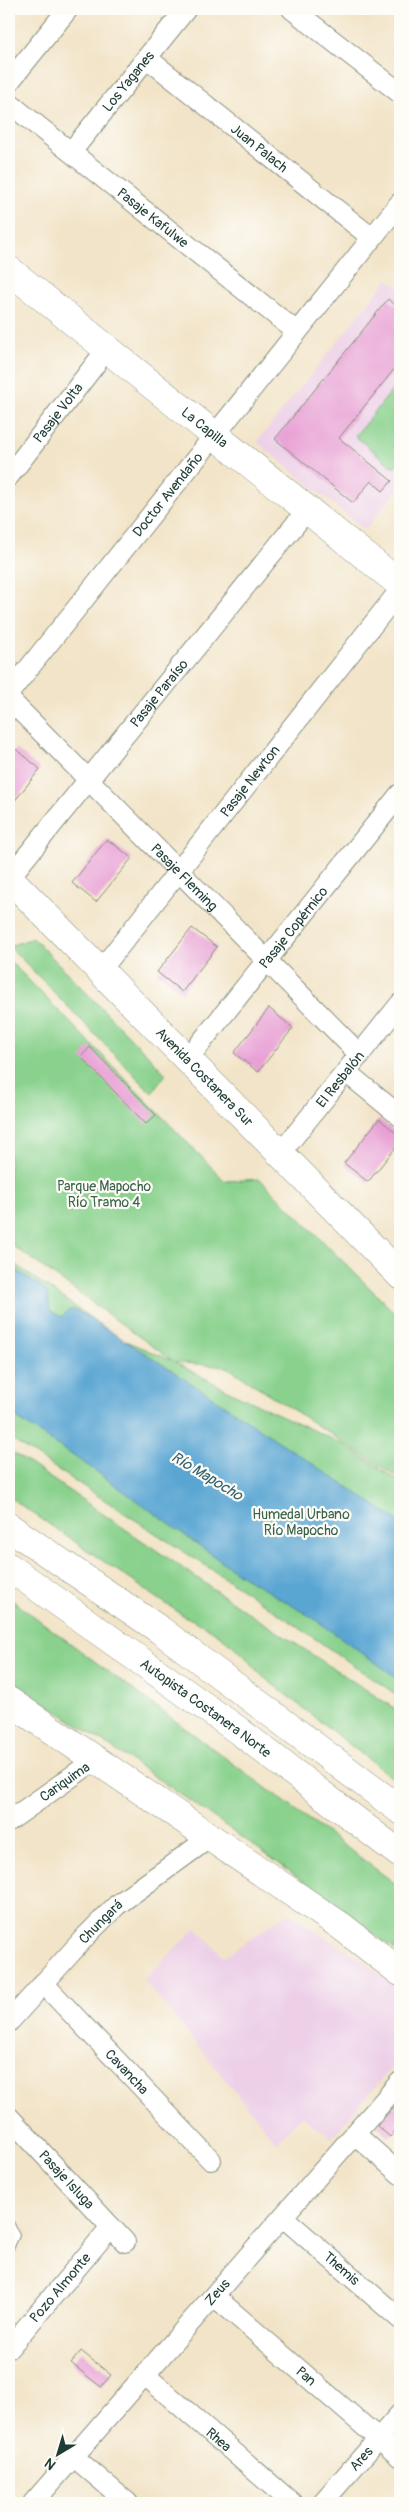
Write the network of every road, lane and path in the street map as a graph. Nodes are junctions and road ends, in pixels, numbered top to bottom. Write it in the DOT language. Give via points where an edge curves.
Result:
graph roads {
  1 [pos="68,9"];
  2 [pos="186,9"];
  3 [pos="292,9"];
  4 [pos="147,58"];
  5 [pos="9,82"];
  6 [pos="400,93"];
  7 [pos="9,103"];
  8 [pos="71,152"];
  9 [pos="400,203"];
  10 [pos="372,238"];
  11 [pos="11,276"];
  12 [pos="297,332"];
  13 [pos="107,349"];
  14 [pos="215,435"];
  15 [pos="9,476"];
  16 [pos="308,510"];
  17 [pos="400,584"];
  18 [pos="400,590"];
  19 [pos="9,693"];
  20 [pos="9,700"];
  21 [pos="89,780"];
  22 [pos="400,794"];
  23 [pos="178,872"];
  24 [pos="9,878"];
  25 [pos="267,960"];
  26 [pos="100,971"];
  27 [pos="400,1004"];
  28 [pos="360,1055"];
  29 [pos="187,1060"];
  30 [pos="346,1072"];
  31 [pos="400,1116"];
  32 [pos="280,1154"];
  33 [pos="400,1275"];
  34 [pos="9,1527"];
  35 [pos="9,1567"];
  36 [pos="9,1701"];
  37 [pos="94,1760"];
  38 [pos="400,1810"];
  39 [pos="9,1821"];
  40 [pos="208,1838"];
  41 [pos="400,1854"];
  42 [pos="400,1972"];
  43 [pos="43,1983"];
  44 [pos="9,2022"];
  45 [pos="400,2082"];
  46 [pos="9,2118"];
  47 [pos="355,2134"];
  48 [pos="211,2160"];
  49 [pos="400,2174"];
  50 [pos="283,2217"];
  51 [pos="9,2225"];
  52 [pos="111,2227"];
  53 [pos="125,2242"];
  54 [pos="9,2246"];
  55 [pos="214,2296"];
  56 [pos="400,2319"];
  57 [pos="9,2348"];
  58 [pos="144,2376"];
  59 [pos="400,2414"];
  60 [pos="379,2439"];
  61 [pos="74,2457"];
  62 [pos="400,2457"];
  63 [pos="34,2503"];
  64 [pos="128,2503"];
  65 [pos="292,2503"];
  66 [pos="322,2503"];
  1 -- 5 [label="street"];
  2 -- 4 [label="street, Los Yaganes"];
  3 -- 6 [label="street"];
  4 -- 8 [label="street, Los Yaganes"];
  4 -- 10 [label="street, Juan Palach"];
  7 -- 8 [label="street, Pasaje Kafulwe"];
  8 -- 12 [label="street, Pasaje Kafulwe"];
  9 -- 10 [label="street, Doctor Avendaño"];
  10 -- 12 [label="street, Doctor Avendaño"];
  11 -- 13 [label="main road, La Capilla"];
  12 -- 14 [label="street, Doctor Avendaño"];
  13 -- 14 [label="main road, La Capilla"];
  13 -- 15 [label="street, Pasaje Volta"];
  14 -- 16 [label="main road, La Capilla"];
  14 -- 19 [label="street, Doctor Avendaño"];
  16 -- 17 [label="main road, La Capilla"];
  16 -- 21 [label="street, Pasaje Paraíso"];
  18 -- 23 [label="street, Pasaje Newton"];
  20 -- 21 [label="street, Pasaje Fleming"];
  21 -- 23 [label="street, Pasaje Fleming"];
  21 -- 24 [label="street, Pasaje Paraíso"];
  22 -- 25 [label="street, Pasaje Copérnico"];
  23 -- 25 [label="street, Pasaje Fleming"];
  23 -- 26 [label="street, Pasaje Newton"];
  24 -- 26 [label="main road, Avenida Costanera Sur"];
  25 -- 28 [label="street, Pasaje Fleming"];
  25 -- 29 [label="street, Pasaje Copérnico"];
  26 -- 29 [label="main road, Avenida Costanera Sur"];
  27 -- 28 [label="street, El Resbalón"];
  28 -- 30 [label="street, El Resbalón"];
  29 -- 32 [label="main road, Avenida Costanera Sur"];
  30 -- 31 [label="street"];
  30 -- 32 [label="street, El Resbalón"];
  32 -- 33 [label="main road, Avenida Costanera Sur"];
  34 -- 38 [label="main road" via="160,1630"];
  35 -- 41 [label="main road, Autopista Costanera Norte" via="238,1731"];
  36 -- 37 [label="main road"];
  37 -- 39 [label="street, Cariquima"];
  37 -- 40 [label="main road"];
  40 -- 42 [label="main road" via="333,1921"];
  40 -- 43 [label="street, Chungará" via="117,1905"];
  43 -- 44 [label="street, Chungará"];
  43 -- 48 [label="street, Cavancha"];
  45 -- 47 [label="street, Zeus"];
  46 -- 52 [label="street, Pasaje Isluga"];
  47 -- 49 [label="street"];
  47 -- 50 [label="street, Zeus"];
  50 -- 55 [label="street, Zeus"];
  50 -- 56 [label="street, Themis"];
  51 -- 54 [label="lane" via="14,2235"];
  52 -- 53 [label="street, Pasaje Isluga"];
  52 -- 57 [label="street, Pozo Almonte"];
  55 -- 58 [label="street, Zeus"];
  55 -- 60 [label="street, Pan"];
  58 -- 61 [label="street, Zeus"];
  58 -- 65 [label="street, Rhea"];
  59 -- 60 [label="street, Ares"];
  60 -- 62 [label="street, Pan"];
  60 -- 66 [label="street, Ares"];
  61 -- 63 [label="street, Zeus"];
  61 -- 64 [label="street"];
}
